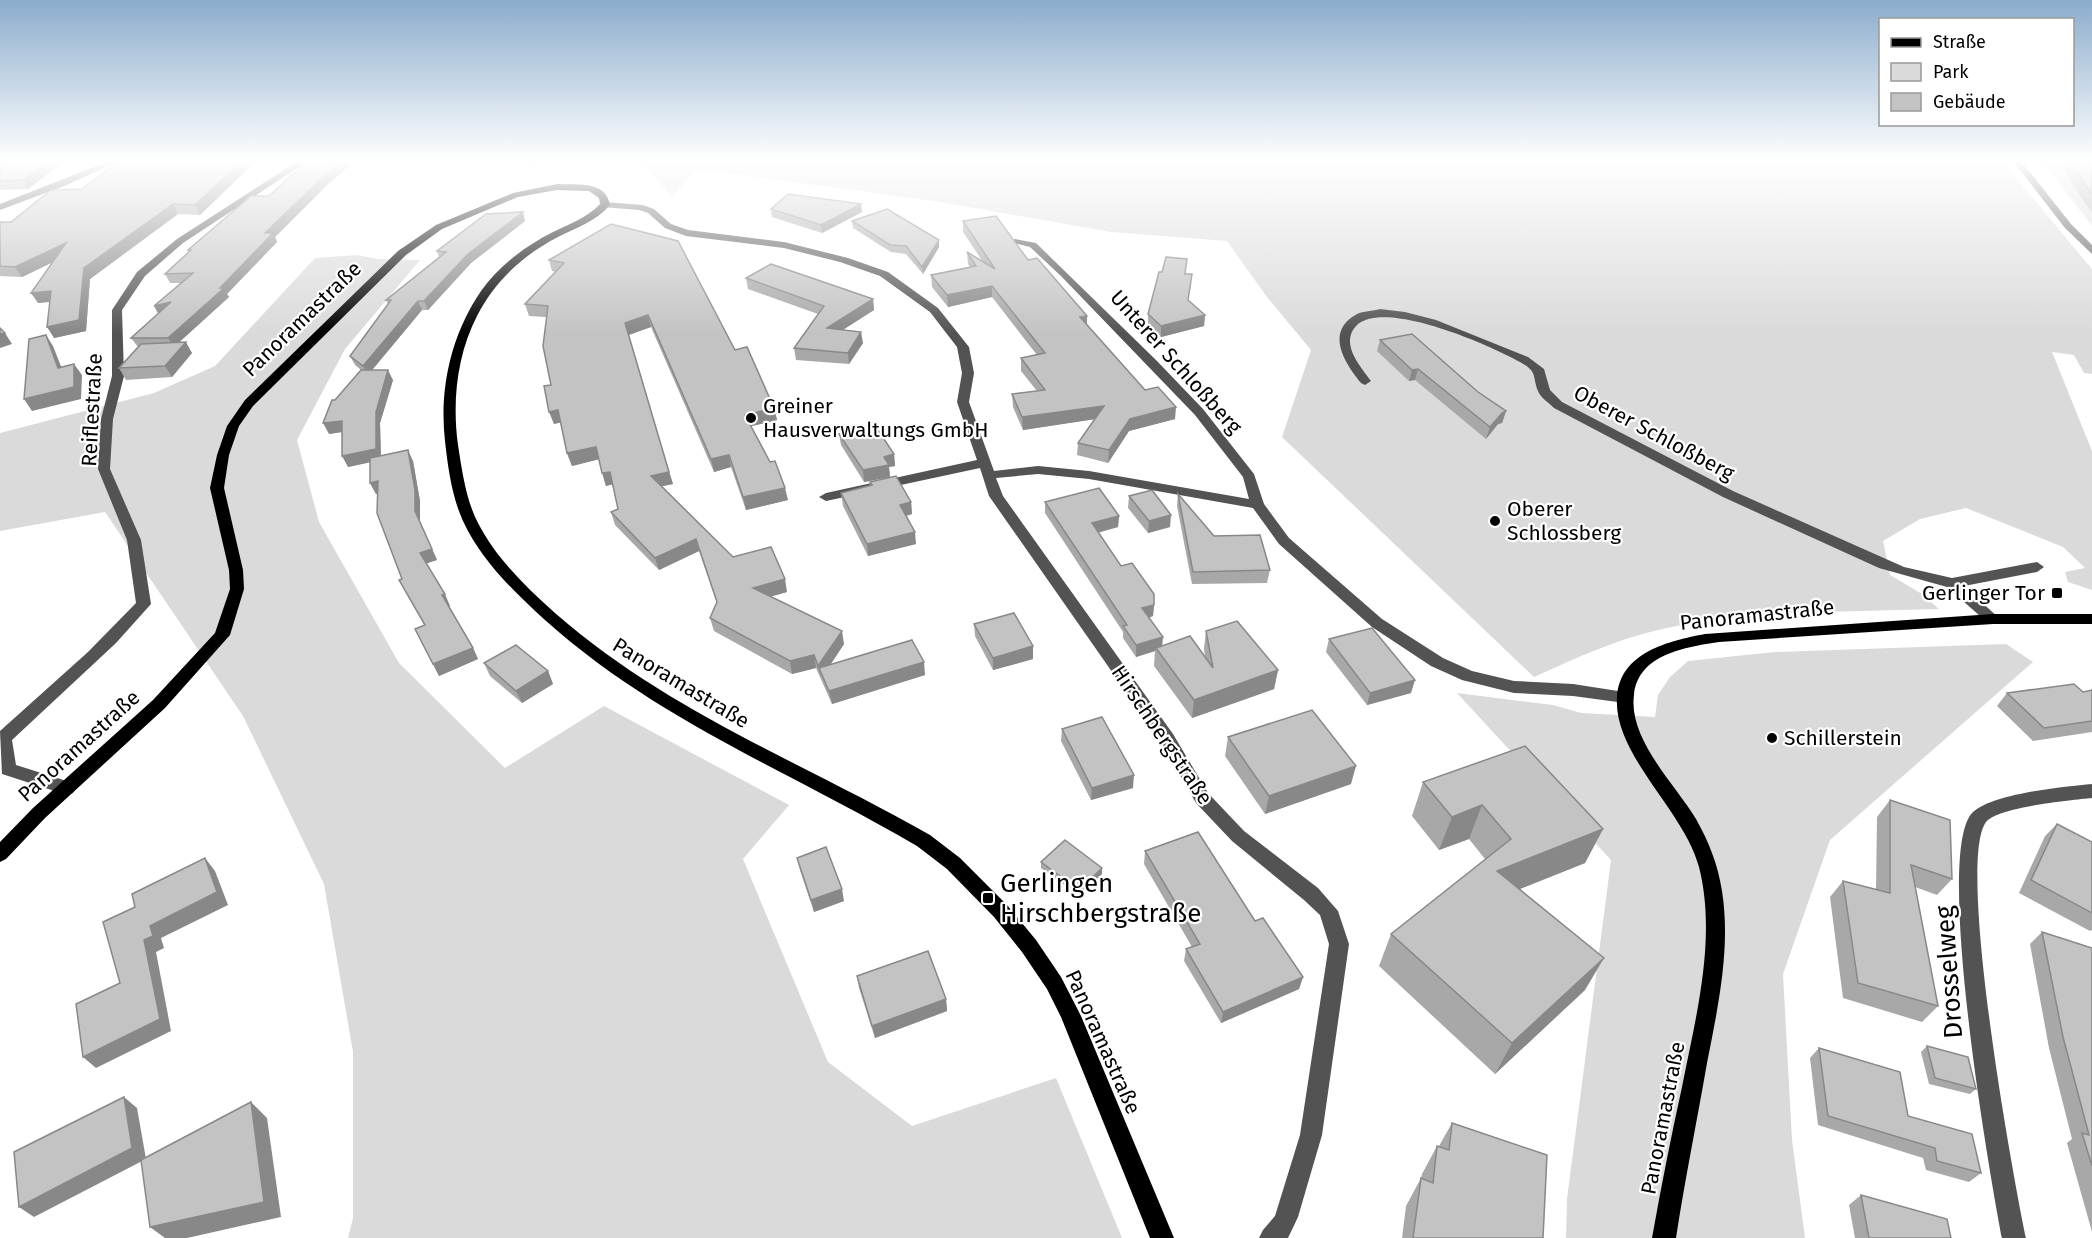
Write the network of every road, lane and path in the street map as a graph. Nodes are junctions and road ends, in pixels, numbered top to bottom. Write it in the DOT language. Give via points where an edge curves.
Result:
graph roads {
  1 [pos="214,219"];
  2 [pos="458,219"];
  3 [pos="587,219"];
  4 [pos="660,219"];
  5 [pos="2062,219"];
  6 [pos="1015,242"];
  7 [pos="2092,250"];
  8 [pos="1365,381"];
  9 [pos="986,469"];
  10 [pos="826,497"];
  11 [pos="1257,505"];
  12 [pos="2037,567"];
  13 [pos="1952,583"];
  14 [pos="1993,619"];
  15 [pos="2092,619"];
  16 [pos="1624,697"];
  17 [pos="66,788"];
  18 [pos="2092,791"];
  19 [pos="0,854"];
  20 [pos="1162,1238"];
  21 [pos="1271,1238"];
  22 [pos="1664,1238"];
  23 [pos="2014,1238"];
  1 -- 17 [label="street, Reiflestraße" via="141,274 117,310 118,376 107,419 104,469 134,540 144,603 88,663 3,738 8,769"];
  2 -- 17 [label="main road, Panoramastraße" via="402,253 249,403 233,426 216,488 237,589 222,635 159,704"];
  3 -- 20 [label="main road, Panoramastraße" via="537,244 510,264 467,322 453,369 448,408 458,479 470,521 512,581 623,677 735,743 934,847 988,898 1024,939 1055,984"];
  4 -- 9 [label="street, Hirschbergstraße" via="686,233 784,245 844,260 884,274 934,310 963,346 968,373 963,402"];
  5 -- 7 [label="street"];
  6 -- 11 [label="street, Unterer Schloßberg" via="1033,245 1065,274 1199,412 1249,477"];
  8 -- 13 [label="street, Oberer Schloßberg" via="1344,352 1350,325 1360,317 1380,313 1426,319 1524,359 1543,375 1544,391 1558,405 1718,490 1884,565"];
  9 -- 10 [label="street"];
  9 -- 11 [label="street" via="1089,475"];
  9 -- 21 [label="street, Hirschbergstraße" via="996,496 1167,738 1202,798 1238,836 1328,911 1339,944 1311,1135 1286,1217"];
  11 -- 16 [label="street, Unterer Schloßberg" via="1284,541 1316,572 1377,623 1437,662 1514,687"];
  12 -- 13 [label="street"];
  13 -- 14 [label="street"];
  14 -- 15 [label="main road, Panoramastraße"];
  14 -- 16 [label="main road, Panoramastraße" via="1693,640 1641,663 1630,678"];
  16 -- 22 [label="main road, Panoramastraße" via="1629,722 1642,752 1696,833 1708,865 1717,930 1708,1003"];
  17 -- 19 [label="main road, Panoramastraße"];
  18 -- 23 [label="street, Drosselweg" via="1990,810 1977,819 1972,834 1970,900 1976,1011"];
}
